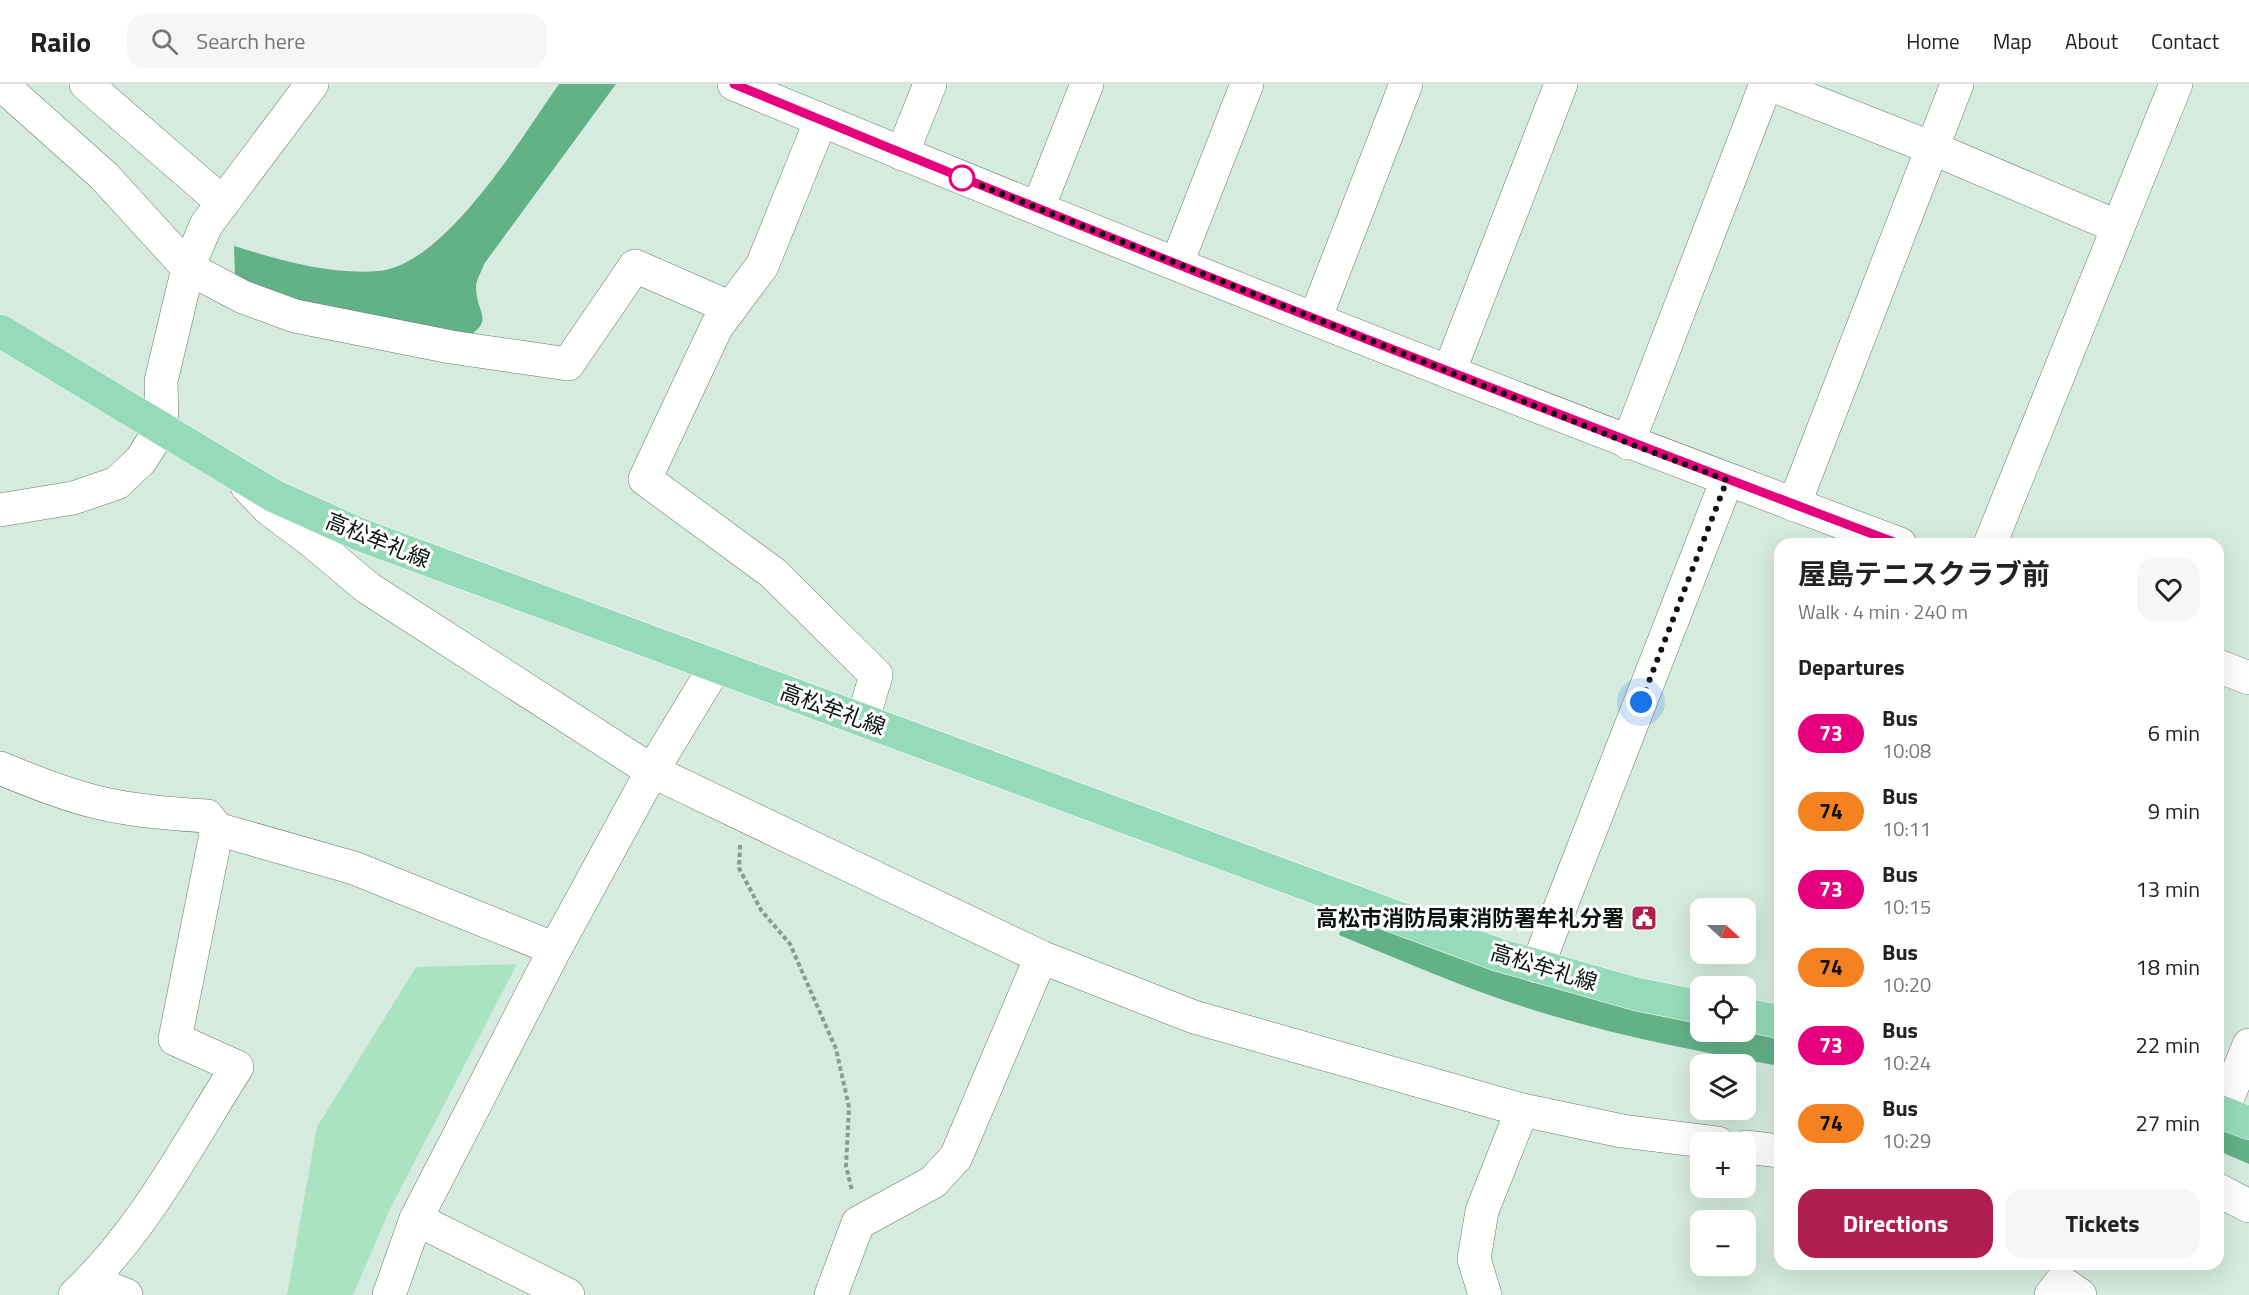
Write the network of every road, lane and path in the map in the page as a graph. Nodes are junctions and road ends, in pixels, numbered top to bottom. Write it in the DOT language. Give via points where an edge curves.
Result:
graph roads {
  1 [pos="1,84"];
  2 [pos="86,84"];
  3 [pos="312,84"];
  4 [pos="930,84"];
  5 [pos="1087,84"];
  6 [pos="1247,84"];
  7 [pos="1406,84"];
  8 [pos="1561,84"];
  9 [pos="1767,84"];
  10 [pos="1957,84"];
  11 [pos="2176,84"];
  12 [pos="755,88"];
  13 [pos="821,120"];
  14 [pos="1932,148"];
  15 [pos="903,154"];
  16 [pos="223,203"];
  17 [pos="1038,208"];
  18 [pos="2118,227"];
  19 [pos="1177,263"];
  20 [pos="188,268"];
  21 [pos="731,308"];
  22 [pos="1315,319"];
  23 [pos="0,331"];
  24 [pos="1449,372"];
  25 [pos="162,427"];
  26 [pos="1628,443"];
  27 [pos="234,471"];
  28 [pos="1727,480"];
  29 [pos="1794,505"];
  30 [pos="0,510"];
  31 [pos="1884,538"];
  32 [pos="1992,538"];
  33 [pos="714,667"];
  34 [pos="2224,668"];
  35 [pos="2249,678"];
  36 [pos="863,719"];
  37 [pos="0,768"];
  38 [pos="652,771"];
  39 [pos="741,815"];
  40 [pos="217,829"];
  41 [pos="555,949"];
  42 [pos="1041,957"];
  43 [pos="1537,967"];
  44 [pos="1690,1005"];
  45 [pos="1756,1017"];
  46 [pos="1774,1021"];
  47 [pos="2249,1045"];
  48 [pos="1522,1110"];
  49 [pos="2230,1115"];
  50 [pos="1690,1140"];
  51 [pos="1756,1148"];
  52 [pos="1774,1150"];
  53 [pos="2224,1193"];
  54 [pos="2249,1206"];
  55 [pos="416,1219"];
  56 [pos="858,1223"];
  57 [pos="86,1285"];
  58 [pos="126,1295"];
  59 [pos="389,1295"];
  60 [pos="568,1295"];
  61 [pos="831,1295"];
  62 [pos="1485,1295"];
  63 [pos="2051,1295"];
  64 [pos="2080,1295"];
  1 -- 20 [label="street" via="104,176"];
  2 -- 16 [label="street"];
  3 -- 16 [label="street"];
  4 -- 15 [label="street"];
  5 -- 17 [label="street"];
  6 -- 19 [label="street"];
  7 -- 22 [label="street"];
  8 -- 24 [label="street"];
  9 -- 14 [label="street"];
  9 -- 26 [label="street"];
  10 -- 14 [label="street"];
  11 -- 18 [label="street"];
  12 -- 13 [label="street"];
  13 -- 15 [label="street"];
  13 -- 21 [label="street" via="762,266"];
  14 -- 18 [label="street"];
  14 -- 29 [label="street"];
  15 -- 17 [label="street"];
  16 -- 20 [label="street" via="206,225"];
  17 -- 19 [label="street"];
  18 -- 32 [label="street"];
  19 -- 22 [label="street"];
  20 -- 21 [label="street" via="243,297 295,316 452,348 568,364 635,266"];
  20 -- 25 [label="street" via="161,381"];
  21 -- 36 [label="street" via="717,326 645,479 773,573 876,675"];
  22 -- 24 [label="street"];
  23 -- 25 [label="main road, 高松牟礼線"];
  24 -- 26 [label="street"];
  25 -- 27 [label="main road, 高松牟礼線"];
  25 -- 30 [label="street" via="141,460 117,483 73,498"];
  26 -- 28 [label="street"];
  27 -- 33 [label="main road, 高松牟礼線" via="274,496 361,535"];
  27 -- 38 [label="street" via="269,509 368,588"];
  28 -- 29 [label="street"];
  28 -- 43 [label="street"];
  29 -- 31 [label="street"];
  33 -- 36 [label="main road, 高松牟礼線"];
  33 -- 38 [label="street"];
  34 -- 35 [label="street"];
  36 -- 43 [label="main road, 高松牟礼線"];
  37 -- 40 [label="street" via="96,802 207,816"];
  38 -- 39 [label="street"];
  38 -- 41 [label="street"];
  39 -- 42 [label="street"];
  39 -- 56 [label="path" via="739,868 761,910 790,944 836,1049 849,1107 846,1166"];
  40 -- 41 [label="street" via="354,868"];
  40 -- 57 [label="street" via="175,1039 237,1067 152,1203"];
  41 -- 55 [label="street"];
  42 -- 48 [label="street" via="1194,1017"];
  42 -- 56 [label="street" via="956,1157 933,1182"];
  43 -- 44 [label="main road, 高松牟礼線"];
  45 -- 46 [label="main road"];
  47 -- 49 [label="street"];
  48 -- 50 [label="street" via="1622,1131"];
  48 -- 62 [label="street" via="1482,1211 1474,1259"];
  51 -- 52 [label="street"];
  53 -- 54 [label="street"];
  55 -- 59 [label="street"];
  55 -- 60 [label="street"];
  56 -- 61 [label="street"];
  57 -- 58 [label="street"];
  63 -- 64 [label="street" via="2061,1282"];
}
